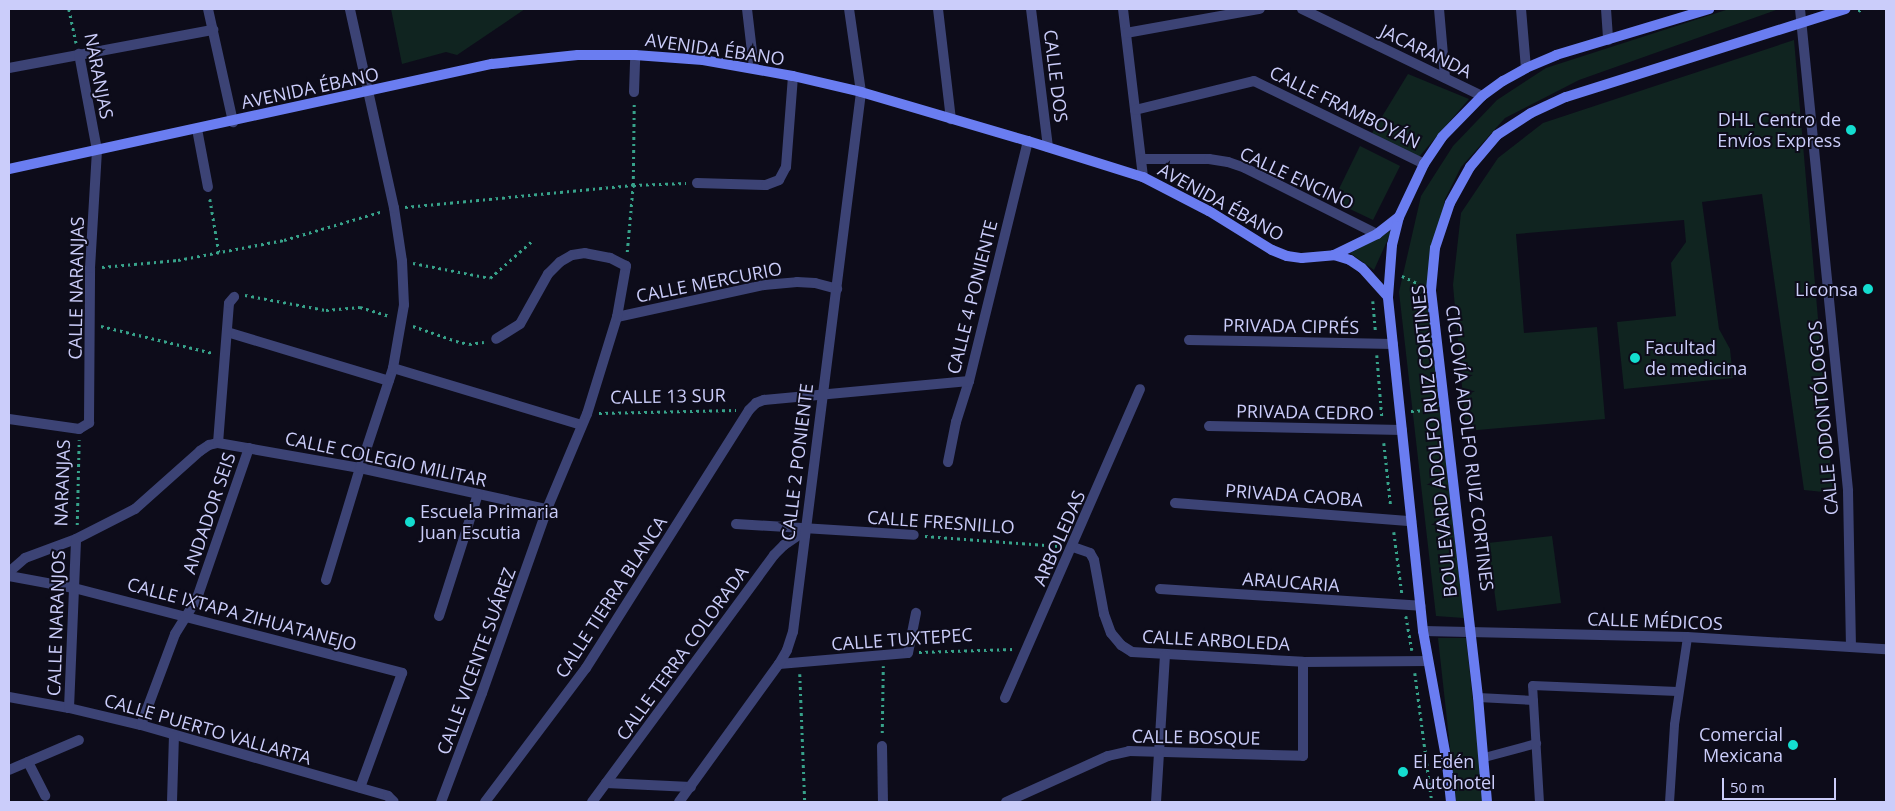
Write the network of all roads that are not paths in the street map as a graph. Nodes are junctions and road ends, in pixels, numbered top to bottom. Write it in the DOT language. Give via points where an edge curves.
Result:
graph roads {
  1 [pos="208,9"];
  2 [pos="350,9"];
  3 [pos="747,9"];
  4 [pos="849,9"];
  5 [pos="938,9"];
  6 [pos="1031,9"];
  7 [pos="1123,9"];
  8 [pos="1260,9"];
  9 [pos="1302,9"];
  10 [pos="1439,9"];
  11 [pos="1521,9"];
  12 [pos="1606,9"];
  13 [pos="1709,9"];
  14 [pos="1800,9"];
  15 [pos="1850,10"];
  16 [pos="1688,12"];
  17 [pos="1801,22"];
  18 [pos="213,30"];
  19 [pos="1126,33"];
  20 [pos="1608,40"];
  21 [pos="79,54"];
  22 [pos="635,55"];
  23 [pos="9,68"];
  24 [pos="1526,68"];
  25 [pos="754,69"];
  26 [pos="793,76"];
  27 [pos="1445,78"];
  28 [pos="368,92"];
  29 [pos="634,92"];
  30 [pos="861,92"];
  31 [pos="1482,96"];
  32 [pos="1135,110"];
  33 [pos="951,119"];
  34 [pos="233,122"];
  35 [pos="197,129"];
  36 [pos="1028,141"];
  37 [pos="1048,147"];
  38 [pos="97,150"];
  39 [pos="1141,159"];
  40 [pos="1424,164"];
  41 [pos="9,170"];
  42 [pos="1143,177"];
  43 [pos="697,183"];
  44 [pos="208,188"];
  45 [pos="1399,217"];
  46 [pos="1377,234"];
  47 [pos="1334,255"];
  48 [pos="836,289"];
  49 [pos="234,298"];
  50 [pos="1388,298"];
  51 [pos="617,317"];
  52 [pos="227,332"];
  53 [pos="496,338"];
  54 [pos="1189,340"];
  55 [pos="1393,344"];
  56 [pos="393,368"];
  57 [pos="389,380"];
  58 [pos="969,380"];
  59 [pos="1140,389"];
  60 [pos="821,396"];
  61 [pos="9,420"];
  62 [pos="582,425"];
  63 [pos="1209,426"];
  64 [pos="1402,430"];
  65 [pos="218,443"];
  66 [pos="249,448"];
  67 [pos="948,462"];
  68 [pos="360,468"];
  69 [pos="478,494"];
  70 [pos="1175,503"];
  71 [pos="547,510"];
  72 [pos="1411,521"];
  73 [pos="736,524"];
  74 [pos="806,530"];
  75 [pos="914,535"];
  76 [pos="76,539"];
  77 [pos="1073,547"];
  78 [pos="9,574"];
  79 [pos="326,580"];
  80 [pos="74,588"];
  81 [pos="1160,589"];
  82 [pos="1420,606"];
  83 [pos="916,613"];
  84 [pos="186,616"];
  85 [pos="439,616"];
  86 [pos="1423,631"];
  87 [pos="1471,631"];
  88 [pos="1686,637"];
  89 [pos="1852,646"];
  90 [pos="1886,648"];
  91 [pos="1165,655"];
  92 [pos="1303,662"];
  93 [pos="1428,662"];
  94 [pos="778,664"];
  95 [pos="1677,691"];
  96 [pos="9,697"];
  97 [pos="1478,697"];
  98 [pos="1005,698"];
  99 [pos="1533,700"];
  100 [pos="69,708"];
  101 [pos="141,725"];
  102 [pos="174,736"];
  103 [pos="79,740"];
  104 [pos="1536,742"];
  105 [pos="882,746"];
  106 [pos="1159,750"];
  107 [pos="1484,757"];
  108 [pos="28,762"];
  109 [pos="9,770"];
  110 [pos="606,783"];
  111 [pos="691,787"];
  112 [pos="360,788"];
  113 [pos="46,796"];
  114 [pos="172,802"];
  115 [pos="394,802"];
  116 [pos="440,802"];
  117 [pos="485,802"];
  118 [pos="592,802"];
  119 [pos="679,802"];
  120 [pos="883,802"];
  121 [pos="1006,802"];
  122 [pos="1156,802"];
  123 [pos="1451,802"];
  124 [pos="1487,802"];
  125 [pos="1540,802"];
  126 [pos="1669,802"];
  1 -- 18 [label="street"];
  2 -- 28 [label="street"];
  3 -- 25 [label="street"];
  4 -- 30 [label="street, CALLE 2 PONIENTE"];
  5 -- 33 [label="street"];
  6 -- 37 [label="street, CALLE DOS"];
  7 -- 19 [label="street"];
  8 -- 19 [label="street"];
  9 -- 27 [label="street, JACARANDA"];
  10 -- 27 [label="street"];
  11 -- 24 [label="street"];
  12 -- 20 [label="street"];
  13 -- 16 [label="main road, BOULEVARD ADOLFO RUIZ CORTINES"];
  14 -- 17 [label="street, CALLE ODONTÓLOGOS"];
  15 -- 17 [label="main road, BOULEVARD ADOLFO RUIZ CORTINES"];
  16 -- 20 [label="main road, BOULEVARD ADOLFO RUIZ CORTINES"];
  17 -- 87 [label="main road, BOULEVARD ADOLFO RUIZ CORTINES" via="1566,97 1531,113 1497,135 1470,167 1450,203 1435,248 1431,290"];
  17 -- 89 [label="street, CALLE ODONTÓLOGOS" via="1848,491"];
  18 -- 21 [label="street"];
  18 -- 34 [label="street"];
  19 -- 32 [label="street"];
  20 -- 24 [label="main road, BOULEVARD ADOLFO RUIZ CORTINES" via="1556,55"];
  21 -- 23 [label="street"];
  21 -- 38 [label="street, NARANJAS"];
  22 -- 25 [label="main road, AVENIDA ÉBANO" via="703,60"];
  22 -- 28 [label="main road, AVENIDA ÉBANO" via="578,55 492,64"];
  22 -- 29 [label="street"];
  24 -- 31 [label="main road, BOULEVARD ADOLFO RUIZ CORTINES"];
  25 -- 26 [label="main road, AVENIDA ÉBANO"];
  26 -- 30 [label="main road, AVENIDA ÉBANO"];
  26 -- 43 [label="street" via="786,167 779,180 766,185"];
  27 -- 31 [label="street, JACARANDA"];
  28 -- 34 [label="main road, AVENIDA ÉBANO"];
  28 -- 56 [label="street" via="394,208 402,261 403,322"];
  30 -- 33 [label="main road, AVENIDA ÉBANO"];
  30 -- 48 [label="street, CALLE 2 PONIENTE"];
  31 -- 40 [label="main road, BOULEVARD ADOLFO RUIZ CORTINES" via="1442,137"];
  32 -- 39 [label="street"];
  32 -- 40 [label="street, CALLE FRAMBOYÁN" via="1254,81"];
  33 -- 36 [label="main road, AVENIDA ÉBANO"];
  34 -- 35 [label="main road, AVENIDA ÉBANO"];
  35 -- 38 [label="main road, AVENIDA ÉBANO"];
  35 -- 44 [label="street"];
  36 -- 37 [label="main road, AVENIDA ÉBANO"];
  36 -- 58 [label="street, CALLE 4 PONIENTE"];
  37 -- 42 [label="main road, AVENIDA ÉBANO"];
  38 -- 41 [label="main road, AVENIDA ÉBANO"];
  38 -- 61 [label="street, CALLE NARANJAS" via="90,268 90,418 83,427"];
  39 -- 42 [label="street"];
  39 -- 46 [label="street, CALLE ENCINO" via="1209,158 1228,162"];
  40 -- 45 [label="main road, BOULEVARD ADOLFO RUIZ CORTINES"];
  42 -- 47 [label="main road, AVENIDA ÉBANO" via="1209,211 1272,250 1302,258"];
  45 -- 46 [label="main road, AVENIDA ÉBANO"];
  45 -- 50 [label="main road, BOULEVARD ADOLFO RUIZ CORTINES" via="1389,269"];
  46 -- 47 [label="main road, AVENIDA ÉBANO"];
  47 -- 50 [label="main road, AVENIDA ÉBANO" via="1362,268"];
  48 -- 51 [label="street, CALLE MERCURIO" via="797,282 764,285"];
  48 -- 60 [label="street, CALLE 2 PONIENTE"];
  49 -- 52 [label="street" via="230,303"];
  50 -- 55 [label="main road, BOULEVARD ADOLFO RUIZ CORTINES"];
  51 -- 53 [label="street, CALLE VICENTE SUÁREZ" via="626,266 610,258 585,253 572,255 548,274 520,324"];
  51 -- 62 [label="street, CALLE VICENTE SUÁREZ"];
  52 -- 57 [label="street"];
  52 -- 65 [label="street"];
  54 -- 55 [label="street, PRIVADA CIPRÉS"];
  55 -- 64 [label="main road, BOULEVARD ADOLFO RUIZ CORTINES"];
  56 -- 57 [label="street"];
  56 -- 62 [label="street"];
  57 -- 68 [label="street"];
  58 -- 60 [label="street"];
  58 -- 67 [label="street, CALLE 4 PONIENTE"];
  59 -- 77 [label="street, ARBOLEDAS"];
  60 -- 74 [label="street, CALLE 2 PONIENTE"];
  60 -- 117 [label="street, CALLE TIERRA BLANCA" via="764,400 753,407 586,668"];
  62 -- 71 [label="street, CALLE VICENTE SUÁREZ"];
  63 -- 64 [label="street, PRIVADA CEDRO"];
  64 -- 72 [label="main road, BOULEVARD ADOLFO RUIZ CORTINES"];
  65 -- 66 [label="street, CALLE COLEGIO MILITAR"];
  65 -- 76 [label="street" via="200,451 136,509"];
  66 -- 68 [label="street, CALLE COLEGIO MILITAR"];
  66 -- 84 [label="street, ANDADOR SEIS" via="196,601"];
  68 -- 69 [label="street, CALLE COLEGIO MILITAR"];
  68 -- 79 [label="street"];
  69 -- 71 [label="street, CALLE COLEGIO MILITAR"];
  69 -- 85 [label="street"];
  70 -- 72 [label="street, PRIVADA CAOBA"];
  71 -- 116 [label="street, CALLE VICENTE SUÁREZ"];
  72 -- 82 [label="main road, BOULEVARD ADOLFO RUIZ CORTINES"];
  73 -- 74 [label="street"];
  74 -- 75 [label="street, CALLE FRESNILLO"];
  74 -- 94 [label="street, CALLE 2 PONIENTE" via="793,632"];
  74 -- 110 [label="street, CALLE TERRA COLORADA" via="774,555"];
  76 -- 78 [label="street" via="25,558"];
  76 -- 80 [label="street, CALLE NARANJOS"];
  77 -- 91 [label="street, CALLE ARBOLEDA" via="1090,553 1094,560 1104,614 1111,632 1121,645 1132,652"];
  77 -- 98 [label="street, ARBOLEDAS"];
  78 -- 80 [label="street, CALLE IXTAPA ZIHUATANEJO"];
  80 -- 84 [label="street, CALLE IXTAPA ZIHUATANEJO"];
  80 -- 100 [label="street, CALLE NARANJOS"];
  81 -- 82 [label="street, ARAUCARIA"];
  82 -- 86 [label="main road, BOULEVARD ADOLFO RUIZ CORTINES"];
  83 -- 94 [label="street, CALLE TUXTEPEC" via="908,653"];
  84 -- 101 [label="street, ANDADOR SEIS" via="175,634"];
  84 -- 112 [label="street, CALLE IXTAPA ZIHUATANEJO" via="402,673"];
  86 -- 87 [label="street, CALLE MÉDICOS"];
  86 -- 93 [label="main road, BOULEVARD ADOLFO RUIZ CORTINES"];
  87 -- 88 [label="street, CALLE MÉDICOS"];
  87 -- 97 [label="main road, BOULEVARD ADOLFO RUIZ CORTINES"];
  88 -- 89 [label="street, CALLE MÉDICOS"];
  88 -- 95 [label="lane"];
  89 -- 90 [label="street, CALLE MÉDICOS"];
  91 -- 92 [label="street, CALLE ARBOLEDA"];
  91 -- 106 [label="street"];
  92 -- 93 [label="street, CALLE ARBOLEDA"];
  92 -- 106 [label="street, CALLE BOSQUE" via="1303,756"];
  93 -- 123 [label="main road, BOULEVARD ADOLFO RUIZ CORTINES" via="1448,764"];
  94 -- 111 [label="street, CALLE 2 PONIENTE"];
  95 -- 99 [label="lane" via="1532,685"];
  95 -- 126 [label="lane"];
  96 -- 100 [label="street, CALLE PUERTO VALLARTA"];
  97 -- 99 [label="lane"];
  97 -- 107 [label="main road, BOULEVARD ADOLFO RUIZ CORTINES"];
  99 -- 104 [label="lane"];
  100 -- 101 [label="street, CALLE PUERTO VALLARTA"];
  101 -- 102 [label="street, CALLE PUERTO VALLARTA"];
  102 -- 112 [label="street, CALLE PUERTO VALLARTA"];
  102 -- 114 [label="street"];
  103 -- 108 [label="street"];
  104 -- 107 [label="lane"];
  104 -- 125 [label="lane"];
  105 -- 120 [label="street"];
  106 -- 121 [label="street, CALLE BOSQUE" via="1129,751 1108,756"];
  106 -- 122 [label="street"];
  107 -- 124 [label="main road, BOULEVARD ADOLFO RUIZ CORTINES"];
  108 -- 109 [label="street"];
  108 -- 113 [label="street"];
  110 -- 111 [label="street"];
  110 -- 118 [label="street, CALLE TERRA COLORADA"];
  111 -- 119 [label="street, CALLE 2 PONIENTE"];
  112 -- 115 [label="street, CALLE PUERTO VALLARTA" via="388,796"];
}
